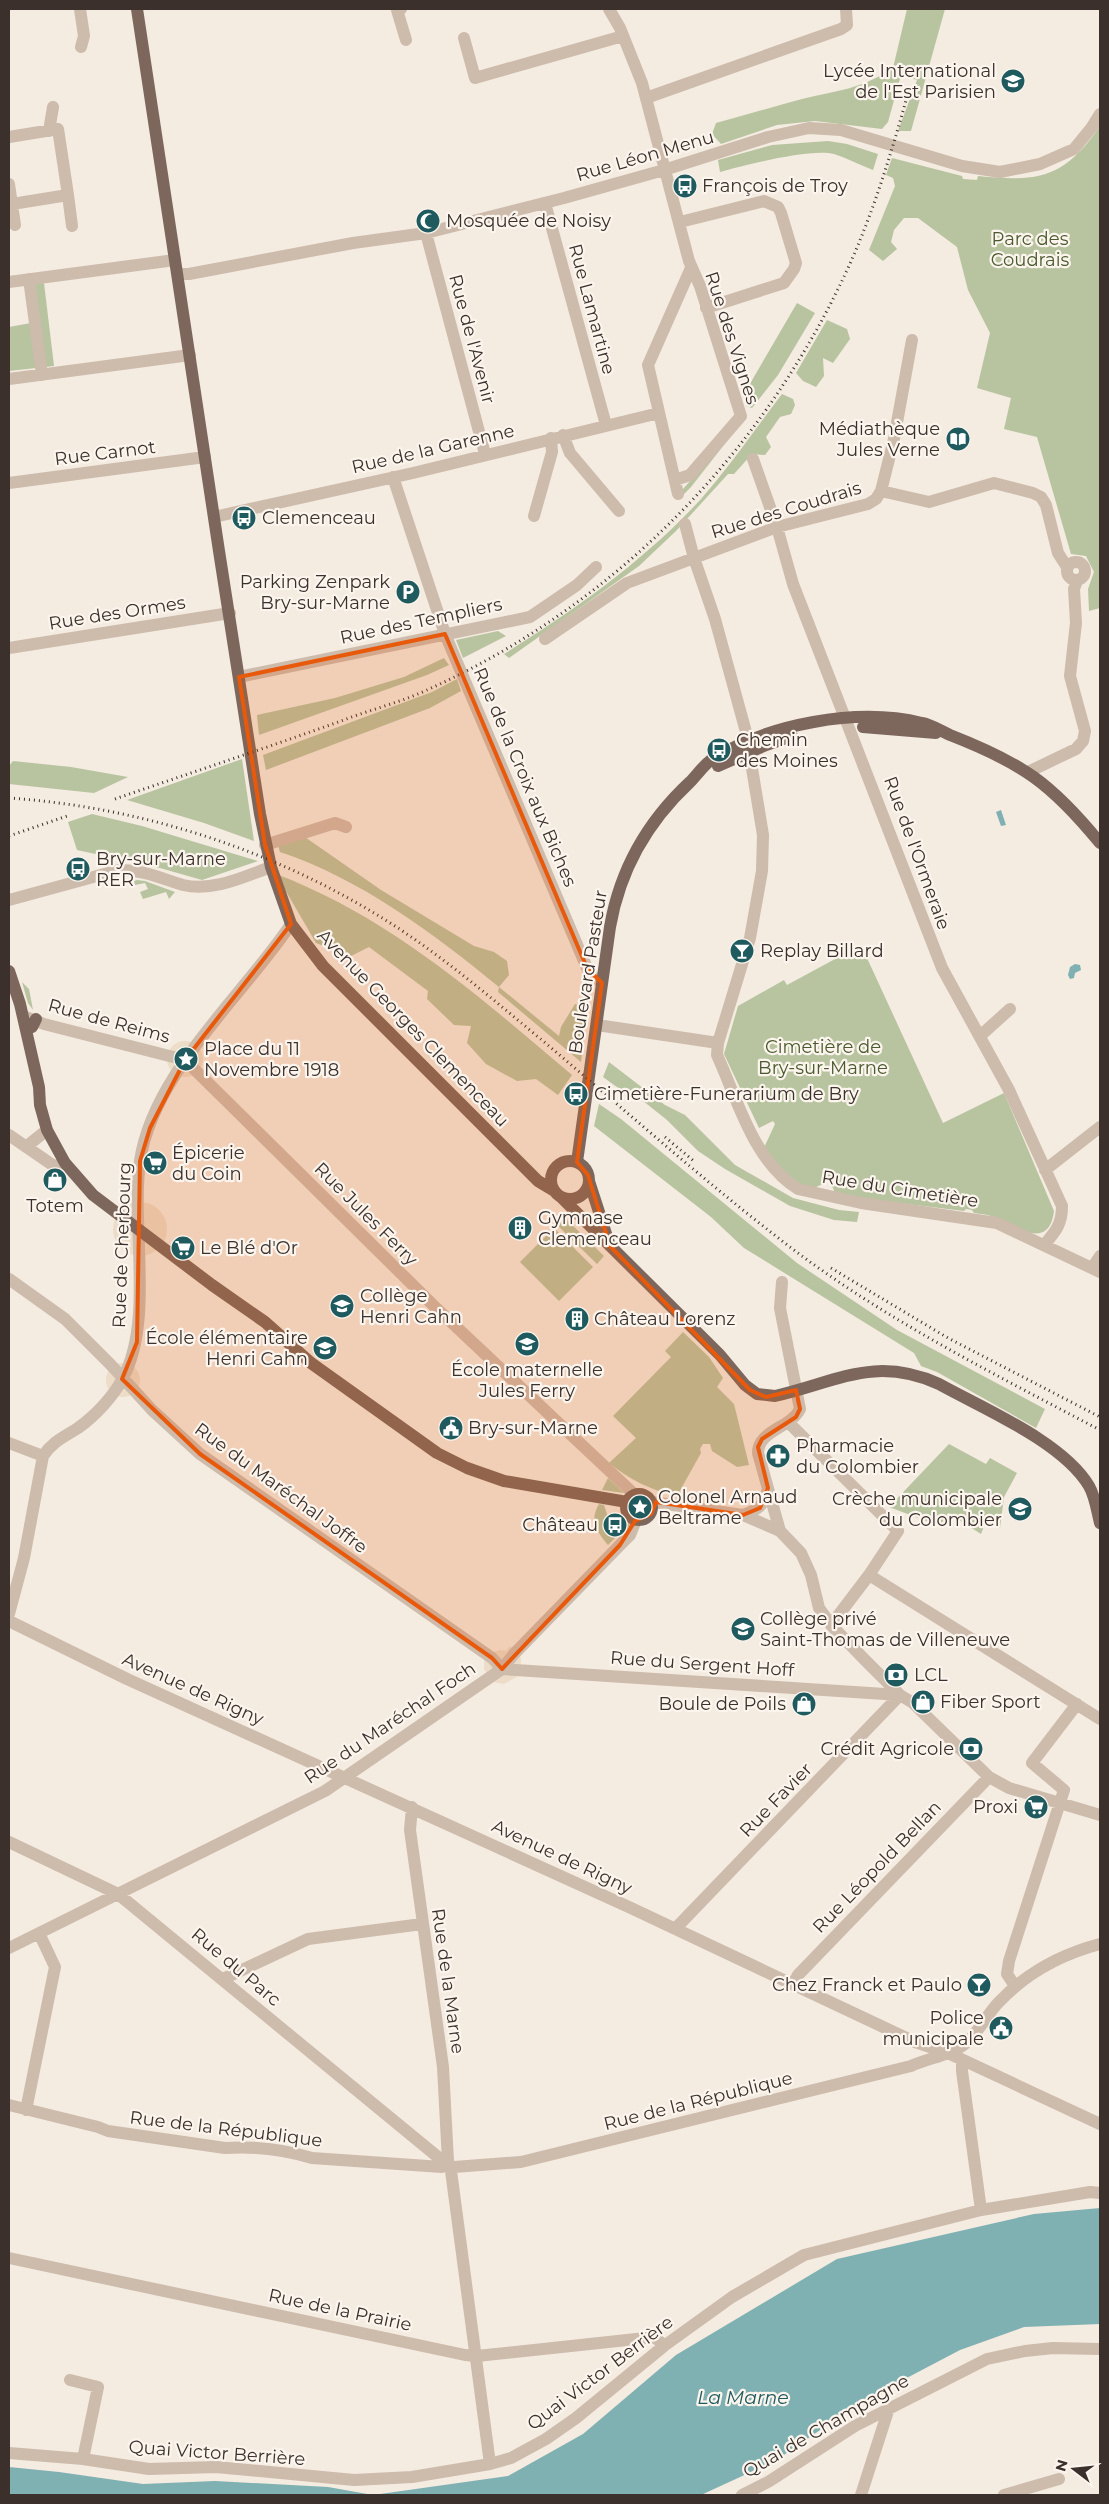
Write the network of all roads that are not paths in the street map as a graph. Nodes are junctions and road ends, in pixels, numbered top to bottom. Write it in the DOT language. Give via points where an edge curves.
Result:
graph roads {
  1 [pos="80,9"];
  2 [pos="137,9"];
  3 [pos="401,9"];
  4 [pos="609,9"];
  5 [pos="846,9"];
  6 [pos="623,36"];
  7 [pos="464,38"];
  8 [pos="406,40"];
  9 [pos="81,47"];
  10 [pos="646,98"];
  11 [pos="53,107"];
  12 [pos="1100,114"];
  13 [pos="49,130"];
  14 [pos="9,137"];
  15 [pos="664,170"];
  16 [pos="9,184"];
  17 [pos="68,195"];
  18 [pos="545,203"];
  19 [pos="12,204"];
  20 [pos="680,222"];
  21 [pos="15,225"];
  22 [pos="72,226"];
  23 [pos="426,232"];
  24 [pos="175,260"];
  25 [pos="691,268"];
  26 [pos="178,274"];
  27 [pos="29,279"];
  28 [pos="9,282"];
  29 [pos="706,308"];
  30 [pos="912,340"];
  31 [pos="190,355"];
  32 [pos="42,375"];
  33 [pos="9,379"];
  34 [pos="659,413"];
  35 [pos="606,425"];
  36 [pos="557,437"];
  37 [pos="485,454"];
  38 [pos="205,457"];
  39 [pos="753,459"];
  40 [pos="393,476"];
  41 [pos="675,480"];
  42 [pos="9,483"];
  43 [pos="882,491"];
  44 [pos="678,494"];
  45 [pos="619,510"];
  46 [pos="534,516"];
  47 [pos="214,517"];
  48 [pos="685,524"];
  49 [pos="777,527"];
  50 [pos="694,558"];
  51 [pos="596,567"];
  52 [pos="230,613"];
  53 [pos="445,634"];
  54 [pos="545,639"];
  55 [pos="9,648"];
  56 [pos="239,677"];
  57 [pos="848,723"];
  58 [pos="749,746"];
  59 [pos="1028,772"];
  60 [pos="346,828"];
  61 [pos="1100,843"];
  62 [pos="265,845"];
  63 [pos="270,867"];
  64 [pos="9,900"];
  65 [pos="291,924"];
  66 [pos="9,971"];
  67 [pos="602,983"];
  68 [pos="11,986"];
  69 [pos="1010,1010"];
  70 [pos="28,1022"];
  71 [pos="597,1025"];
  72 [pos="980,1036"];
  73 [pos="718,1043"];
  74 [pos="185,1060"];
  75 [pos="1100,1127"];
  76 [pos="47,1130"];
  77 [pos="9,1136"];
  78 [pos="26,1146"];
  79 [pos="577,1162"];
  80 [pos="65,1163"];
  81 [pos="524,1166"];
  82 [pos="554,1169"];
  83 [pos="1045,1170"];
  84 [pos="589,1182"];
  85 [pos="557,1194"];
  86 [pos="139,1230"];
  87 [pos="1045,1244"];
  88 [pos="610,1246"];
  89 [pos="1100,1256"];
  90 [pos="1096,1270"];
  91 [pos="9,1279"];
  92 [pos="782,1282"];
  93 [pos="122,1379"];
  94 [pos="796,1390"];
  95 [pos="788,1422"];
  96 [pos="9,1443"];
  97 [pos="43,1456"];
  98 [pos="768,1488"];
  99 [pos="631,1498"];
  100 [pos="652,1502"];
  101 [pos="743,1515"];
  102 [pos="636,1520"];
  103 [pos="1100,1522"];
  104 [pos="780,1531"];
  105 [pos="869,1575"];
  106 [pos="9,1614"];
  107 [pos="9,1621"];
  108 [pos="831,1625"];
  109 [pos="502,1669"];
  110 [pos="900,1695"];
  111 [pos="1077,1704"];
  112 [pos="1100,1719"];
  113 [pos="988,1777"];
  114 [pos="346,1778"];
  115 [pos="1060,1802"];
  116 [pos="412,1808"];
  117 [pos="1100,1815"];
  118 [pos="9,1842"];
  119 [pos="118,1894"];
  120 [pos="422,1924"];
  121 [pos="675,1929"];
  122 [pos="39,1933"];
  123 [pos="1100,1944"];
  124 [pos="9,1948"];
  125 [pos="223,1979"];
  126 [pos="793,1984"];
  127 [pos="1015,1986"];
  128 [pos="948,2053"];
  129 [pos="962,2060"];
  130 [pos="9,2106"];
  131 [pos="26,2110"];
  132 [pos="1100,2124"];
  133 [pos="423,2147"];
  134 [pos="448,2166"];
  135 [pos="429,2167"];
  136 [pos="1100,2193"];
  137 [pos="982,2210"];
  138 [pos="9,2258"];
  139 [pos="664,2346"];
  140 [pos="1100,2349"];
  141 [pos="477,2356"];
  142 [pos="70,2380"];
  143 [pos="889,2408"];
  144 [pos="9,2454"];
  145 [pos="83,2459"];
  146 [pos="490,2464"];
  147 [pos="1052,2486"];
  148 [pos="742,2495"];
  149 [pos="861,2495"];
  150 [pos="1004,2495"];
  1 -- 9 [label="street" via="84,36"];
  2 -- 24 [label="main road, Avenue Georges Clemenceau"];
  3 -- 8 [label="street" via="398,10"];
  4 -- 6 [label="street, Rue des Vignes"];
  5 -- 10 [label="street" via="847,25 841,30"];
  6 -- 7 [label="street" via="476,78"];
  6 -- 10 [label="street, Rue des Vignes"];
  10 -- 15 [label="street, Rue des Vignes"];
  11 -- 13 [label="street"];
  12 -- 15 [label="street, Rue Léon Menu" via="1074,149 1040,164 1000,172 962,166 841,130 809,128 768,137"];
  13 -- 14 [label="street"];
  13 -- 17 [label="street" via="58,129"];
  15 -- 18 [label="street, Rue Léon Menu"];
  15 -- 20 [label="street, Rue des Vignes"];
  16 -- 19 [label="street"];
  17 -- 19 [label="street"];
  17 -- 22 [label="street"];
  18 -- 23 [label="street, Rue Léon Menu"];
  18 -- 35 [label="street, Rue Lamartine"];
  19 -- 21 [label="street"];
  20 -- 25 [label="street, Rue des Vignes"];
  20 -- 29 [label="street" via="764,201 778,207 781,212 796,263 788,280"];
  23 -- 26 [label="street, Rue Léon Menu"];
  23 -- 37 [label="street, Rue de l'Avenir"];
  24 -- 26 [label="main road, Avenue Georges Clemenceau"];
  24 -- 27 [label="street"];
  25 -- 29 [label="street, Rue des Vignes"];
  25 -- 34 [label="street" via="648,365"];
  26 -- 31 [label="main road, Avenue Georges Clemenceau"];
  27 -- 28 [label="street"];
  27 -- 32 [label="street"];
  29 -- 41 [label="street, Rue des Vignes" via="740,416 690,475"];
  30 -- 43 [label="street, Rue des Coudrais"];
  31 -- 32 [label="street"];
  31 -- 38 [label="main road, Avenue Georges Clemenceau"];
  32 -- 33 [label="street"];
  34 -- 35 [label="street, Rue de la Garenne"];
  34 -- 41 [label="street"];
  35 -- 36 [label="street, Rue de la Garenne"];
  36 -- 37 [label="street, Rue de la Garenne"];
  36 -- 45 [label="street"];
  36 -- 46 [label="street"];
  37 -- 40 [label="street, Rue de la Garenne"];
  38 -- 42 [label="street, Rue Carnot"];
  38 -- 47 [label="main road, Avenue Georges Clemenceau"];
  39 -- 49 [label="street, Rue de l'Ormeraie"];
  40 -- 47 [label="street, Rue de la Garenne"];
  40 -- 53 [label="street, Rue de la Croix aux Biches"];
  41 -- 44 [label="street"];
  43 -- 49 [label="street, Rue des Coudrais" via="868,504"];
  43 -- 59 [label="street" via="929,502 994,483 1034,493 1046,504 1058,553 1067,567 1076,562 1084,567 1085,574 1074,589 1076,623 1070,676 1085,731 1083,741 1076,749"];
  47 -- 52 [label="main road, Avenue Georges Clemenceau"];
  48 -- 50 [label="street"];
  49 -- 50 [label="street, Rue des Coudrais"];
  49 -- 57 [label="street, Rue de l'Ormeraie" via="793,584"];
  50 -- 54 [label="street, Rue des Coudrais" via="614,590"];
  50 -- 58 [label="street" via="716,619"];
  51 -- 53 [label="street, Rue des Templiers" via="577,585 530,617"];
  52 -- 55 [label="street, Rue des Ormes"];
  52 -- 56 [label="main road, Avenue Georges Clemenceau"];
  53 -- 56 [label="street, Rue des Templiers"];
  53 -- 67 [label="street, Rue de la Croix aux Biches" via="587,968"];
  56 -- 62 [label="main road, Avenue Georges Clemenceau"];
  57 -- 58 [label="main road, Boulevard Pasteur" via="787,728"];
  57 -- 59 [label="main road, Boulevard Pasteur" via="891,719 923,723 991,750"];
  57 -- 72 [label="street, Rue de l'Ormeraie" via="942,968"];
  58 -- 67 [label="main road, Boulevard Pasteur" via="710,761 658,814 633,854 615,900"];
  58 -- 73 [label="street" via="763,835 762,871 750,938"];
  59 -- 61 [label="main road, Boulevard Pasteur" via="1059,796"];
  60 -- 62 [label="street" via="335,823"];
  62 -- 63 [label="main road, Avenue Georges Clemenceau"];
  63 -- 64 [label="street" via="213,886 184,885 136,870 119,870"];
  63 -- 65 [label="main road, Avenue Georges Clemenceau"];
  65 -- 74 [label="street, Rue de Cherbourg"];
  65 -- 81 [label="main road, Avenue Georges Clemenceau" via="322,966"];
  66 -- 68 [label="main road"];
  67 -- 71 [label="main road, Boulevard Pasteur"];
  68 -- 70 [label="main road"];
  69 -- 72 [label="street"];
  70 -- 74 [label="street, Rue de Reims"];
  70 -- 76 [label="main road" via="40,1105"];
  71 -- 73 [label="street"];
  71 -- 79 [label="main road, Boulevard Pasteur"];
  72 -- 83 [label="street, Rue de l'Ormeraie" via="1009,1090"];
  73 -- 87 [label="street, Rue du Cimetière" via="718,1056 759,1148 789,1183 815,1194 861,1203 983,1220"];
  74 -- 86 [label="street, Rue de Cherbourg" via="164,1094 140,1161"];
  74 -- 99 [label="street, Rue Jules Ferry"];
  75 -- 83 [label="street"];
  76 -- 78 [label="street"];
  76 -- 80 [label="main road"];
  77 -- 78 [label="street"];
  78 -- 80 [label="street" via="54,1166"];
  79 -- 82 [label="main road" via="564,1162"];
  79 -- 84 [label="main road" via="586,1170"];
  80 -- 86 [label="main road" via="92,1195"];
  81 -- 82 [label="main road"];
  81 -- 85 [label="main road, Avenue Georges Clemenceau"];
  82 -- 85 [label="main road" via="550,1180"];
  83 -- 87 [label="street, Rue de l'Ormeraie" via="1062,1206 1062,1218 1059,1228"];
  84 -- 85 [label="main road" via="579,1197 567,1199"];
  84 -- 88 [label="main road"];
  85 -- 88 [label="main road, Avenue Georges Clemenceau"];
  86 -- 93 [label="street, Rue de Cherbourg" via="137,1342"];
  86 -- 99 [label="main road" via="265,1322 316,1366 437,1453 504,1481"];
  87 -- 90 [label="street, Rue du Cimetière"];
  88 -- 94 [label="main road, Avenue Georges Clemenceau" via="720,1355 750,1390 766,1397"];
  89 -- 90 [label="street"];
  91 -- 93 [label="street, Rue du Maréchal Joffre" via="65,1319"];
  92 -- 94 [label="street" via="780,1308"];
  93 -- 97 [label="street, Rue de Cherbourg" via="98,1411 50,1445"];
  93 -- 109 [label="street, Rue du Maréchal Joffre" via="200,1454 484,1653"];
  94 -- 95 [label="street" via="800,1409"];
  94 -- 103 [label="main road, Avenue Georges Clemenceau" via="872,1370 920,1375 1050,1446 1071,1462 1090,1488"];
  95 -- 98 [label="street" via="762,1439 758,1447"];
  95 -- 105 [label="street" via="897,1529 897,1534"];
  96 -- 97 [label="street"];
  97 -- 106 [label="street" via="24,1558"];
  98 -- 101 [label="street" via="766,1502"];
  98 -- 104 [label="street"];
  99 -- 100 [label="main road" via="646,1495"];
  99 -- 102 [label="main road" via="628,1515"];
  100 -- 101 [label="street"];
  100 -- 102 [label="main road" via="651,1514"];
  101 -- 104 [label="street"];
  102 -- 109 [label="street, Rue du Maréchal Foch" via="630,1535"];
  104 -- 108 [label="street" via="801,1553 819,1608"];
  105 -- 108 [label="street"];
  105 -- 111 [label="street"];
  107 -- 114 [label="street, Avenue de Rigny" via="127,1679"];
  108 -- 110 [label="street"];
  109 -- 110 [label="street, Rue du Sergent Hoff"];
  109 -- 114 [label="street, Rue du Maréchal Foch"];
  110 -- 113 [label="street" via="913,1703"];
  110 -- 121 [label="street, Rue Favier"];
  111 -- 112 [label="street"];
  111 -- 115 [label="street" via="1032,1763 1064,1790"];
  113 -- 115 [label="street" via="1009,1788"];
  113 -- 126 [label="street, Rue Léopold Bellan" via="798,1975"];
  114 -- 116 [label="street, Avenue de Rigny"];
  114 -- 119 [label="street, Rue du Maréchal Foch" via="325,1792"];
  115 -- 117 [label="street"];
  115 -- 127 [label="street" via="1009,1961 1007,1974"];
  116 -- 120 [label="street, Rue de la Marne" via="410,1830"];
  116 -- 121 [label="street, Avenue de Rigny"];
  118 -- 119 [label="street, Rue du Parc"];
  119 -- 122 [label="street, Rue du Maréchal Foch"];
  119 -- 125 [label="street, Rue du Parc"];
  120 -- 125 [label="street" via="308,1939"];
  120 -- 134 [label="street, Rue de la Marne" via="443,2067"];
  121 -- 126 [label="street, Avenue de Rigny"];
  122 -- 124 [label="street, Rue du Maréchal Foch"];
  122 -- 131 [label="street" via="55,1967"];
  123 -- 127 [label="street, Rue de la République" via="1052,1961"];
  125 -- 133 [label="street, Rue du Parc"];
  126 -- 128 [label="street, Avenue de Rigny" via="914,2042"];
  127 -- 128 [label="street, Rue de la République" via="967,2043"];
  128 -- 129 [label="street, Avenue de Rigny"];
  128 -- 134 [label="street, Rue de la République" via="911,2066 592,2146 521,2162"];
  129 -- 132 [label="street, Avenue de Rigny"];
  129 -- 137 [label="street"];
  130 -- 131 [label="street, Rue de la République"];
  131 -- 135 [label="street, Rue de la République" via="108,2132 312,2158"];
  133 -- 134 [label="street, Rue du Parc"];
  133 -- 135 [label="street" via="429,2155"];
  134 -- 135 [label="street, Rue de la République"];
  134 -- 141 [label="street, Rue de la Marne"];
  136 -- 137 [label="street, Quai Victor Berrière"];
  137 -- 139 [label="street, Quai Victor Berrière" via="804,2255 732,2297"];
  138 -- 141 [label="street, Rue de la Prairie"];
  139 -- 141 [label="street, Rue de la Prairie" via="655,2337"];
  139 -- 146 [label="street, Quai Victor Berrière" via="546,2439 511,2458"];
  140 -- 143 [label="street, Quai de Champagne" via="1053,2348 1004,2354 970,2367"];
  141 -- 146 [label="street, Rue de la Marne"];
  142 -- 145 [label="street" via="98,2387"];
  143 -- 148 [label="street, Quai de Champagne"];
  143 -- 149 [label="street"];
  144 -- 145 [label="street, Quai Victor Berrière"];
  145 -- 146 [label="street, Quai Victor Berrière" via="149,2469 216,2467 354,2480 412,2478"];
  147 -- 150 [label="street"];
}
